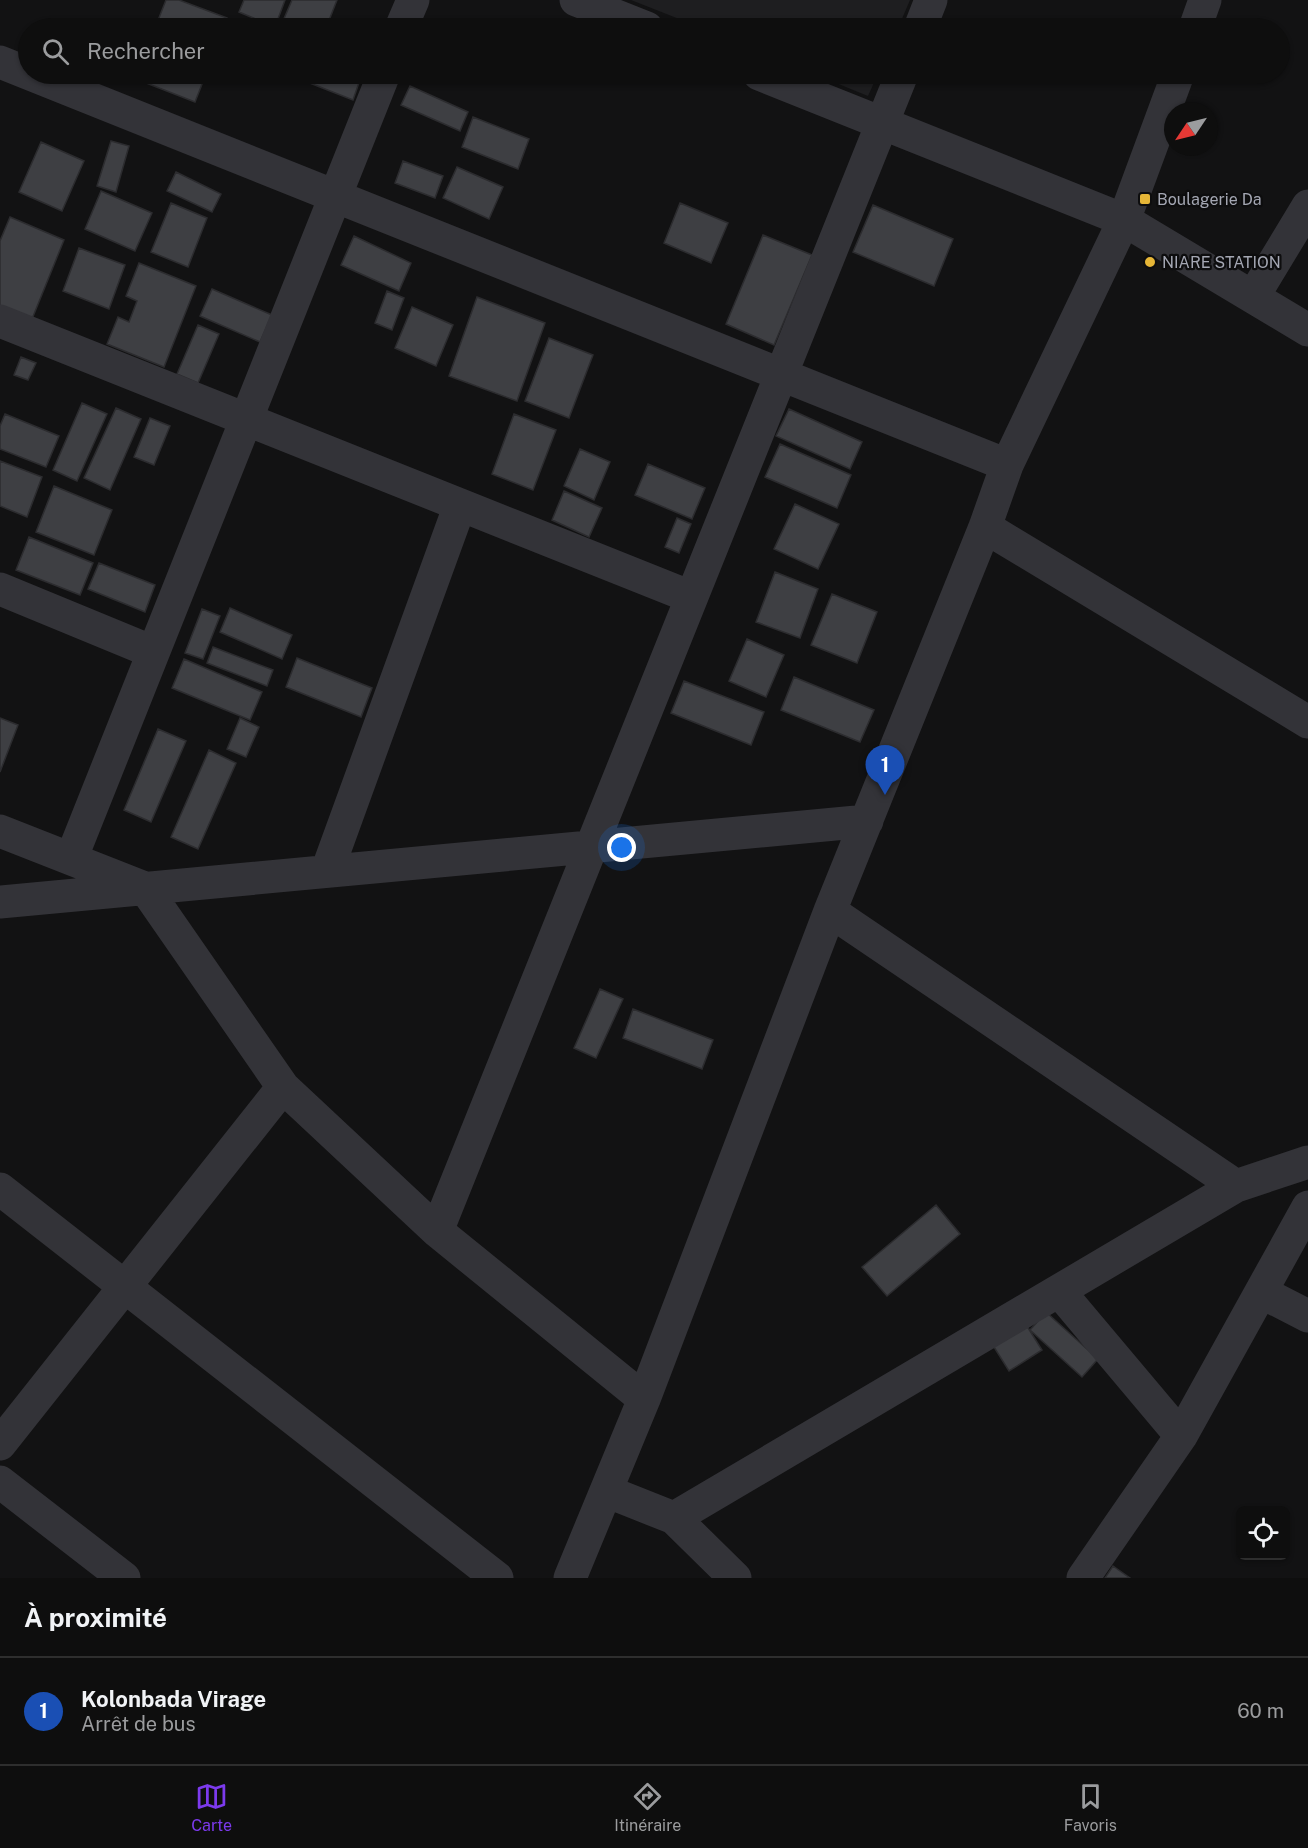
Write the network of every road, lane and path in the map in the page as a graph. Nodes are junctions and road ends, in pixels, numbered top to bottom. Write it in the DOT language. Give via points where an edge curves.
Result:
graph roads {
  1 [pos="413,0"];
  2 [pos="576,0"];
  3 [pos="931,0"];
  4 [pos="1205,0"];
  5 [pos="405,18"];
  6 [pos="622,18"];
  7 [pos="924,18"];
  8 [pos="1199,18"];
  9 [pos="0,62"];
  10 [pos="18,69"];
  11 [pos="55,84"];
  12 [pos="380,84"];
  13 [pos="784,84"];
  14 [pos="898,84"];
  15 [pos="1174,84"];
  16 [pos="882,123"];
  17 [pos="335,196"];
  18 [pos="1308,206"];
  19 [pos="1124,220"];
  20 [pos="1253,297"];
  21 [pos="0,321"];
  22 [pos="1308,330"];
  23 [pos="781,374"];
  24 [pos="246,419"];
  25 [pos="1006,465"];
  26 [pos="460,505"];
  27 [pos="985,527"];
  28 [pos="0,589"];
  29 [pos="691,597"];
  30 [pos="153,652"];
  31 [pos="1308,722"];
  32 [pos="867,821"];
  33 [pos="0,831"];
  34 [pos="591,846"];
  35 [pos="71,859"];
  36 [pos="327,871"];
  37 [pos="144,888"];
  38 [pos="0,902"];
  39 [pos="830,911"];
  40 [pos="283,1087"];
  41 [pos="1308,1162"];
  42 [pos="1236,1186"];
  43 [pos="0,1189"];
  44 [pos="1308,1208"];
  45 [pos="437,1231"];
  46 [pos="125,1287"];
  47 [pos="1059,1291"];
  48 [pos="1261,1292"];
  49 [pos="1308,1316"];
  50 [pos="644,1399"];
  51 [pos="1181,1436"];
  52 [pos="0,1444"];
  53 [pos="0,1482"];
  54 [pos="606,1491"];
  55 [pos="674,1518"];
  56 [pos="89,1567"];
  57 [pos="124,1578"];
  58 [pos="496,1578"];
  59 [pos="570,1578"];
  60 [pos="735,1578"];
  61 [pos="1083,1578"];
  1 -- 5 [label="street"];
  2 -- 6 [label="street"];
  3 -- 7 [label="street"];
  4 -- 8 [label="street"];
  9 -- 10 [label="street"];
  11 -- 17 [label="street"];
  12 -- 17 [label="street"];
  13 -- 16 [label="street"];
  14 -- 16 [label="street"];
  15 -- 19 [label="street"];
  16 -- 19 [label="street"];
  16 -- 23 [label="street"];
  17 -- 23 [label="street"];
  17 -- 24 [label="street"];
  18 -- 20 [label="street"];
  19 -- 20 [label="street"];
  19 -- 25 [label="street"];
  20 -- 22 [label="street"];
  21 -- 24 [label="street"];
  23 -- 25 [label="street"];
  23 -- 29 [label="street"];
  24 -- 26 [label="street"];
  24 -- 30 [label="street"];
  25 -- 27 [label="street"];
  26 -- 29 [label="street"];
  26 -- 36 [label="street"];
  27 -- 31 [label="street"];
  27 -- 32 [label="street"];
  28 -- 30 [label="street"];
  29 -- 34 [label="street"];
  30 -- 35 [label="street"];
  32 -- 34 [label="street"];
  32 -- 39 [label="street"];
  33 -- 35 [label="street"];
  34 -- 36 [label="street"];
  34 -- 45 [label="street"];
  35 -- 37 [label="street"];
  36 -- 37 [label="street"];
  37 -- 38 [label="street"];
  37 -- 40 [label="street"];
  39 -- 42 [label="street"];
  39 -- 50 [label="street"];
  40 -- 45 [label="street"];
  40 -- 46 [label="street"];
  41 -- 42 [label="street"];
  42 -- 47 [label="street"];
  43 -- 46 [label="street"];
  44 -- 48 [label="street"];
  45 -- 50 [label="street"];
  46 -- 52 [label="street"];
  46 -- 58 [label="street"];
  47 -- 51 [label="street"];
  47 -- 55 [label="street"];
  48 -- 49 [label="street"];
  48 -- 51 [label="street"];
  50 -- 54 [label="street"];
  51 -- 61 [label="street"];
  53 -- 56 [label="street"];
  54 -- 55 [label="street"];
  54 -- 59 [label="street"];
  55 -- 60 [label="street"];
  56 -- 57 [label="street"];
}
